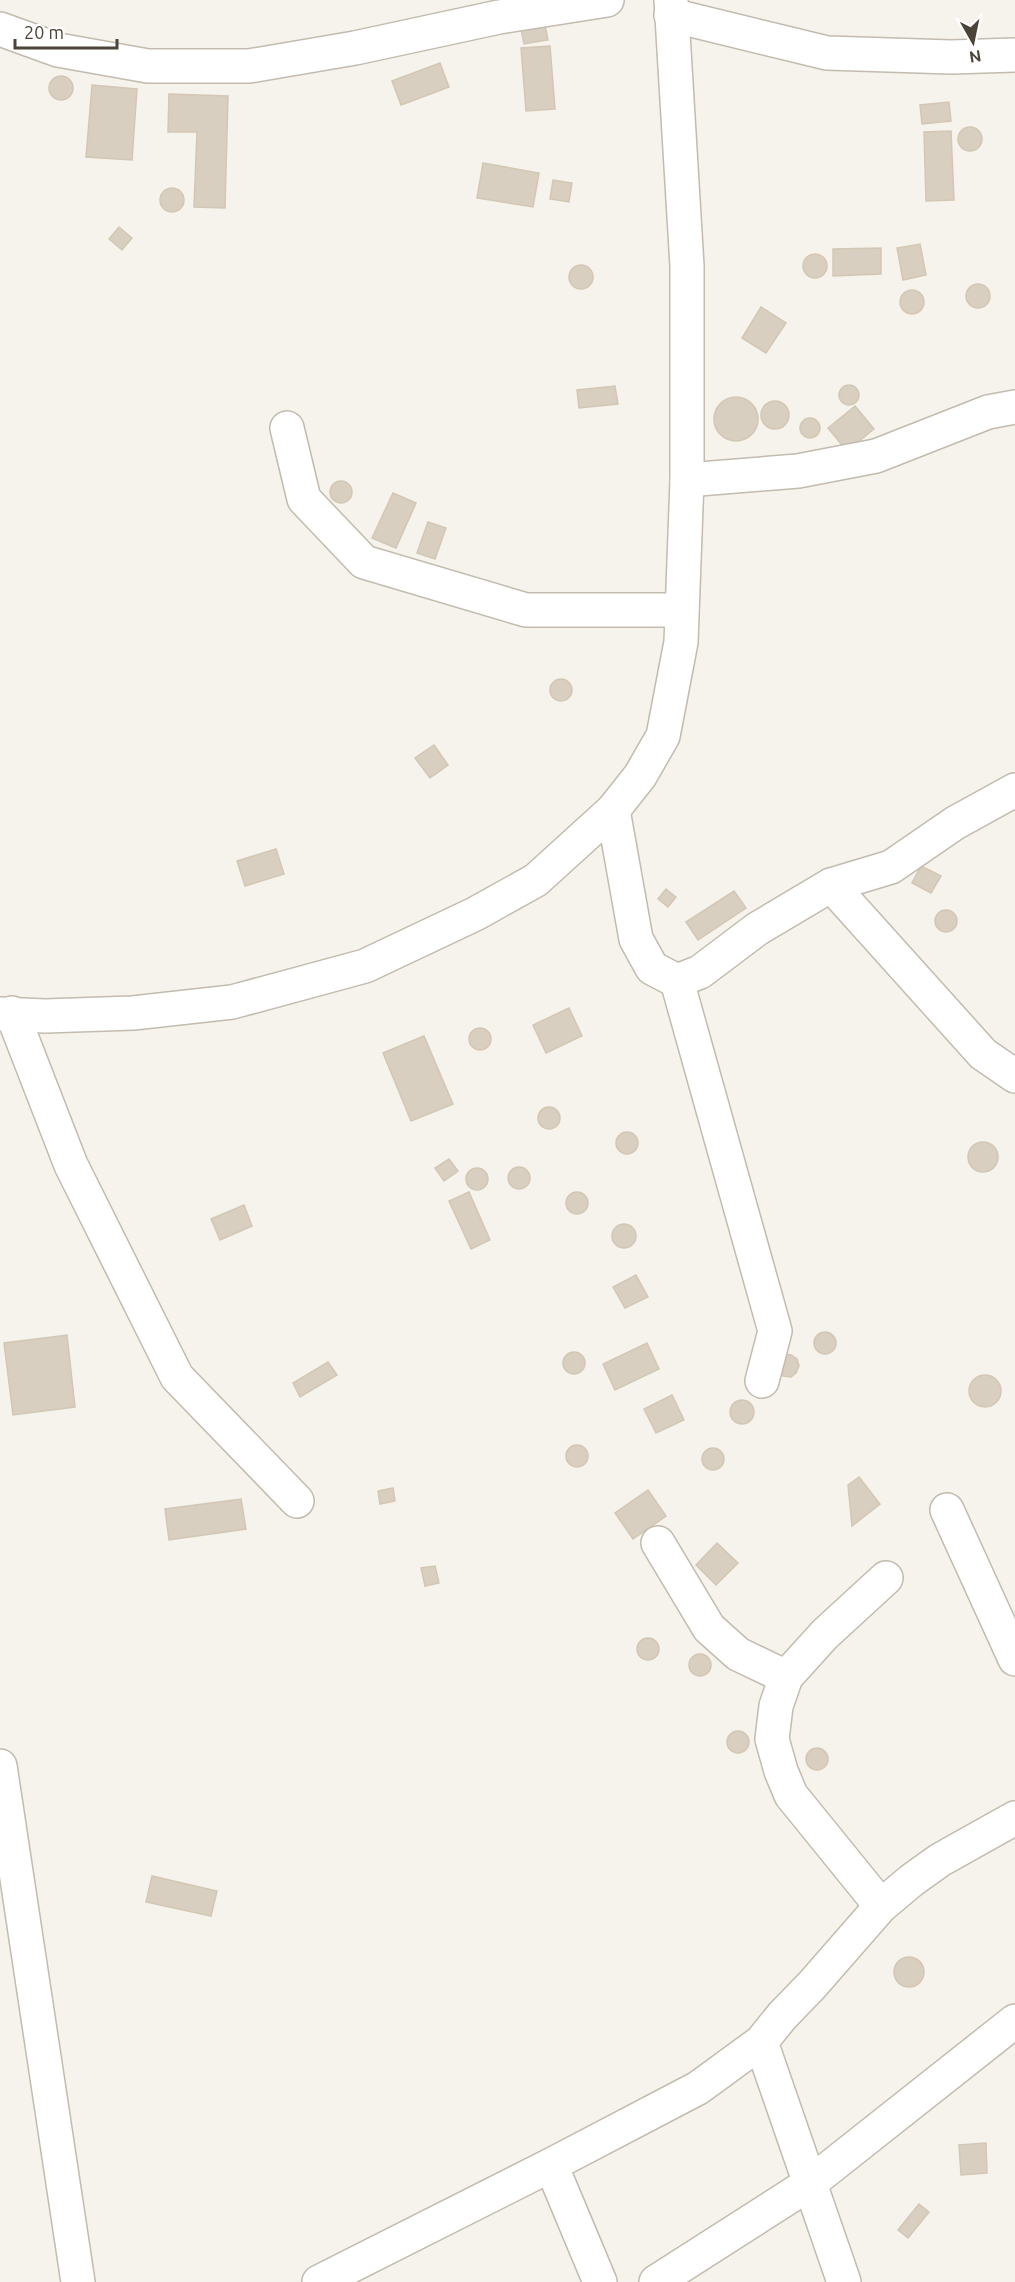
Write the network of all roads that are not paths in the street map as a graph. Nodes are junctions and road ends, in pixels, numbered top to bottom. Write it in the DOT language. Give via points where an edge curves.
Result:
graph roads {
  1 [pos="607,0"];
  2 [pos="671,8"];
  3 [pos="0,29"];
  4 [pos="1015,54"];
  5 [pos="1015,407"];
  6 [pos="287,428"];
  7 [pos="687,480"];
  8 [pos="682,610"];
  9 [pos="1015,790"];
  10 [pos="613,810"];
  11 [pos="831,885"];
  12 [pos="677,981"];
  13 [pos="6,1014"];
  14 [pos="1015,1076"];
  15 [pos="762,1382"];
  16 [pos="297,1501"];
  17 [pos="947,1510"];
  18 [pos="658,1544"];
  19 [pos="886,1578"];
  20 [pos="1015,1659"];
  21 [pos="786,1677"];
  22 [pos="0,1766"];
  23 [pos="1015,1818"];
  24 [pos="881,1906"];
  25 [pos="1015,2021"];
  26 [pos="761,2042"];
  27 [pos="551,2165"];
  28 [pos="809,2184"];
  29 [pos="78,2282"];
  30 [pos="319,2282"];
  31 [pos="600,2282"];
  32 [pos="656,2282"];
  33 [pos="844,2282"];
  1 -- 3 [label="street" via="499,16 355,48 249,66 148,66 58,50"];
  2 -- 4 [label="street" via="827,53 951,57"];
  2 -- 7 [label="street" via="687,266"];
  5 -- 7 [label="street" via="988,412 876,456 798,471"];
  6 -- 8 [label="street" via="304,499 364,562 526,610"];
  7 -- 8 [label="street"];
  8 -- 10 [label="street" via="681,642 663,736 640,776"];
  9 -- 11 [label="street" via="955,823 891,867"];
  10 -- 12 [label="street" via="636,939 652,968"];
  10 -- 13 [label="street" via="536,880 475,915 365,966 232,1002 133,1013"];
  11 -- 12 [label="street" via="757,929 700,972"];
  11 -- 14 [label="street" via="983,1054"];
  12 -- 15 [label="street" via="776,1331"];
  13 -- 16 [label="street" via="71,1165 177,1377"];
  17 -- 20 [label="street"];
  18 -- 21 [label="street" via="709,1628 738,1654"];
  19 -- 21 [label="street" via="825,1634"];
  21 -- 24 [label="street" via="776,1706 772,1739 781,1771 791,1794"];
  22 -- 29 [label="street"];
  23 -- 24 [label="street" via="940,1860"];
  24 -- 26 [label="street"];
  25 -- 28 [label="street"];
  26 -- 27 [label="street" via="698,2088"];
  26 -- 28 [label="street"];
  27 -- 30 [label="street"];
  27 -- 31 [label="street"];
  28 -- 32 [label="street"];
  28 -- 33 [label="street"];
}
